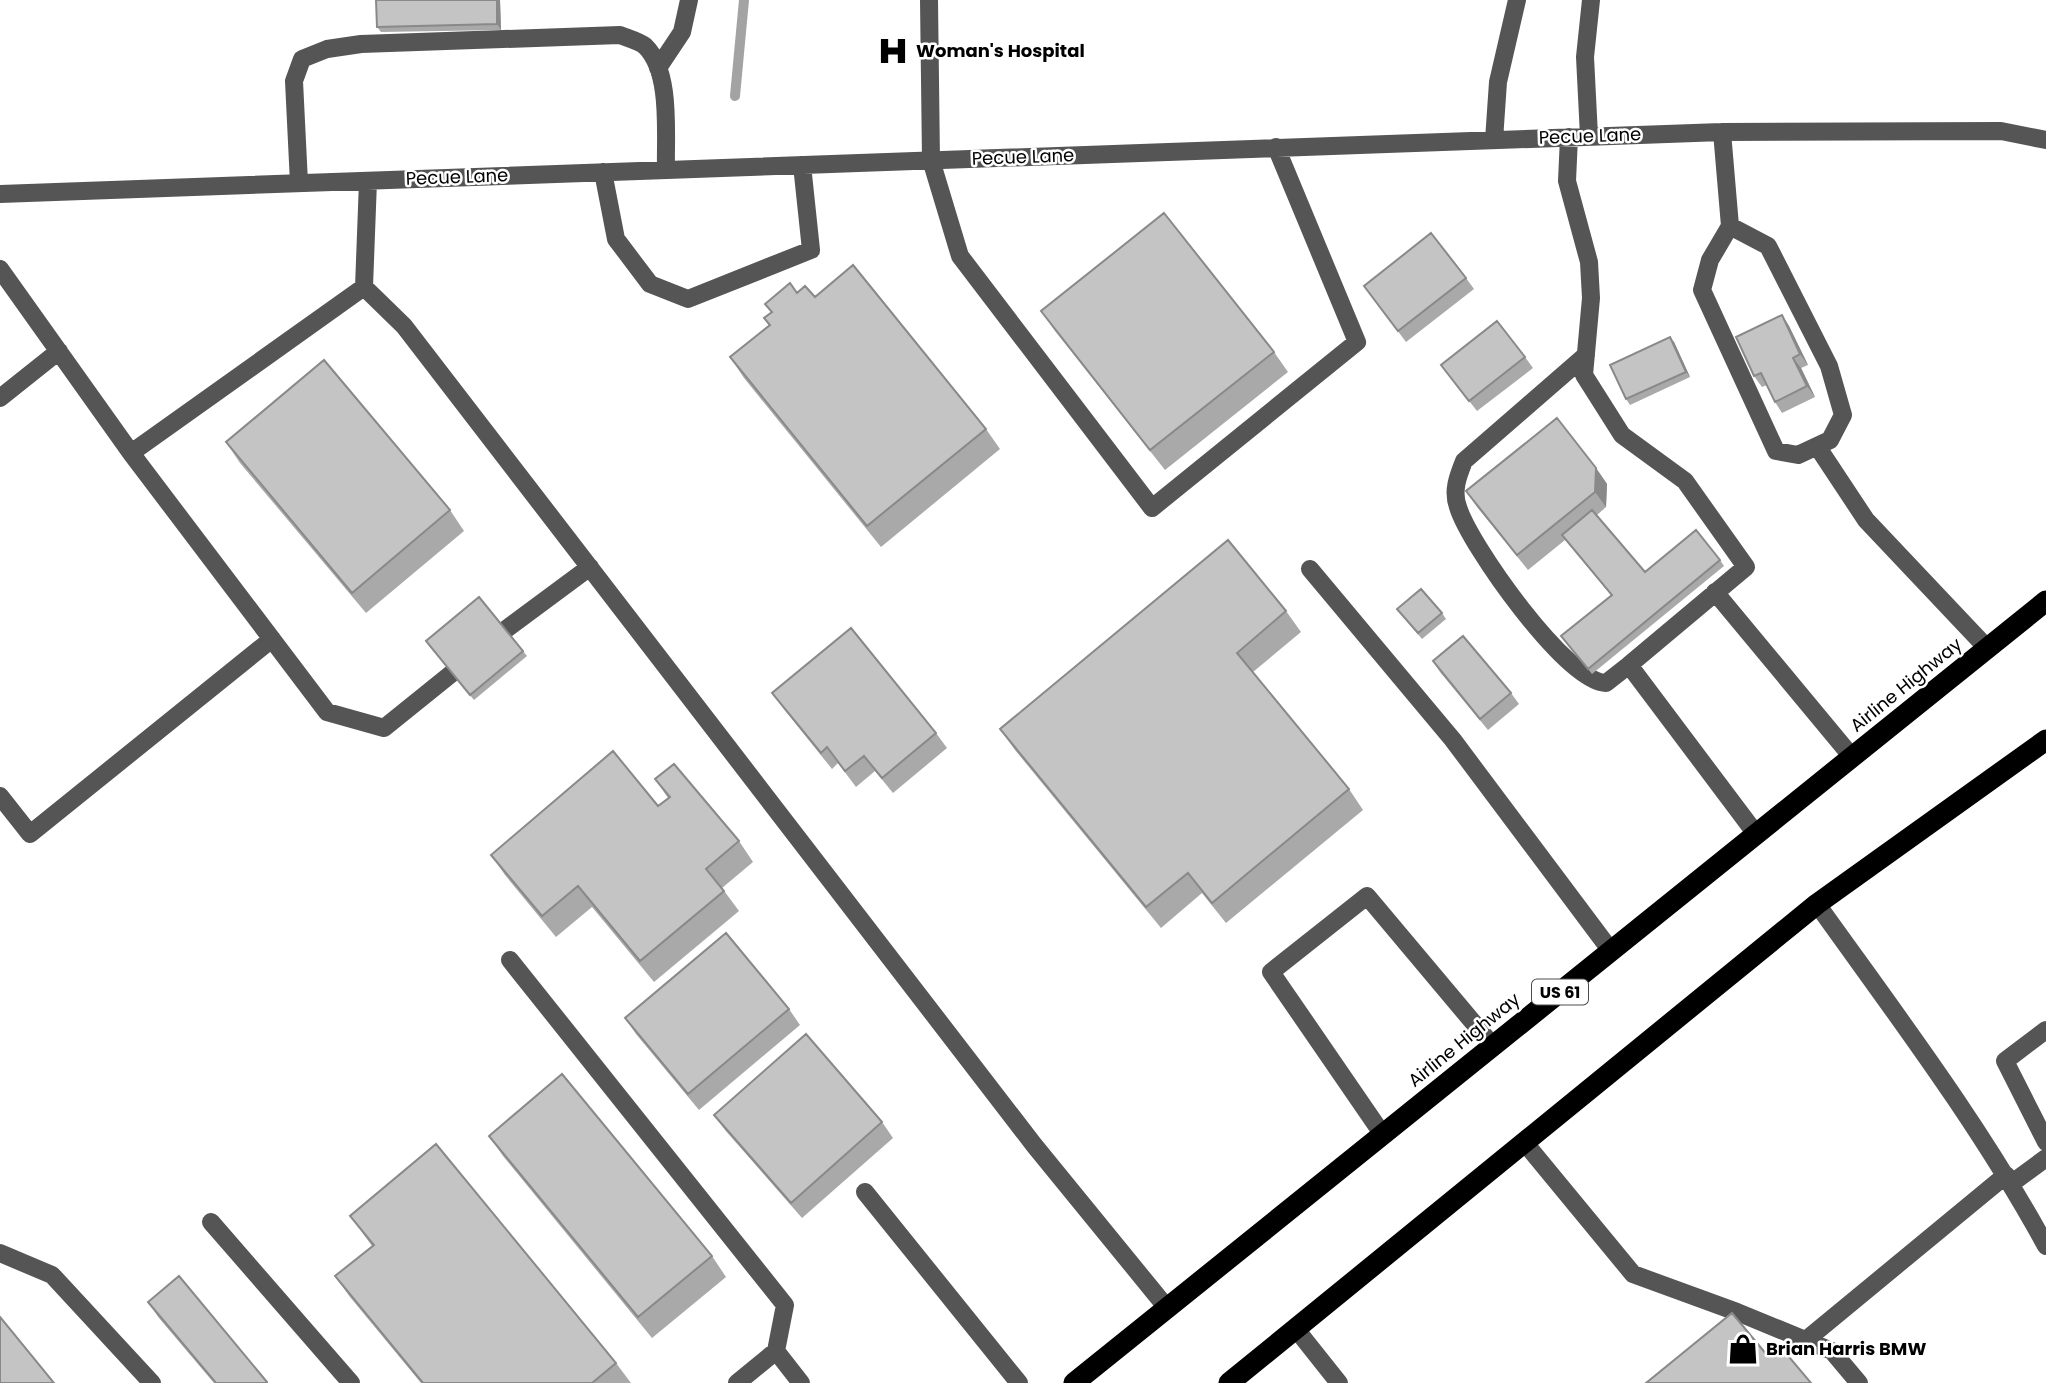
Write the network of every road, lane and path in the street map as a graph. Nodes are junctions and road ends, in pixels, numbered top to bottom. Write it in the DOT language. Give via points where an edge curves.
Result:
graph roads {
  1 [pos="689,0"];
  2 [pos="929,0"];
  3 [pos="1517,0"];
  4 [pos="1591,0"];
  5 [pos="658,68"];
  6 [pos="1722,132"];
  7 [pos="1588,136"];
  8 [pos="1569,137"];
  9 [pos="1494,140"];
  10 [pos="2046,140"];
  11 [pos="1276,148"];
  12 [pos="931,160"];
  13 [pos="802,165"];
  14 [pos="666,169"];
  15 [pos="603,172"];
  16 [pos="368,181"];
  17 [pos="299,183"];
  18 [pos="0,194"];
  19 [pos="1730,226"];
  20 [pos="0,269"];
  21 [pos="364,287"];
  22 [pos="59,351"];
  23 [pos="1586,355"];
  24 [pos="0,398"];
  25 [pos="1817,446"];
  26 [pos="131,453"];
  27 [pos="590,567"];
  28 [pos="1310,569"];
  29 [pos="1716,592"];
  30 [pos="2046,601"];
  31 [pos="505,630"];
  32 [pos="272,639"];
  33 [pos="1987,648"];
  34 [pos="1629,665"];
  35 [pos="452,674"];
  36 [pos="2046,740"];
  37 [pos="1852,757"];
  38 [pos="0,796"];
  39 [pos="1756,834"];
  40 [pos="1816,904"];
  41 [pos="1611,951"];
  42 [pos="510,960"];
  43 [pos="2046,1030"];
  44 [pos="1493,1046"];
  45 [pos="1383,1135"];
  46 [pos="2046,1142"];
  47 [pos="1525,1143"];
  48 [pos="2046,1158"];
  49 [pos="2009,1179"];
  50 [pos="865,1192"];
  51 [pos="211,1222"];
  52 [pos="2046,1246"];
  53 [pos="0,1253"];
  54 [pos="1167,1308"];
  55 [pos="1296,1329"];
  56 [pos="1806,1340"];
  57 [pos="776,1352"];
  58 [pos="152,1383"];
  59 [pos="351,1383"];
  60 [pos="737,1383"];
  61 [pos="801,1383"];
  62 [pos="1019,1383"];
  63 [pos="1074,1383"];
  64 [pos="1229,1383"];
  65 [pos="1339,1383"];
  66 [pos="1859,1383"];
  1 -- 5 [label="street" via="682,32"];
  2 -- 12 [label="street"];
  3 -- 9 [label="street" via="1498,82"];
  4 -- 7 [label="street" via="1585,57"];
  5 -- 14 [label="street" via="664,95"];
  5 -- 17 [label="street" via="644,46 620,35 327,49 302,59 294,81"];
  6 -- 7 [label="street, Pecue Lane"];
  6 -- 10 [label="street, Pecue Lane" via="2001,131"];
  6 -- 19 [label="street"];
  7 -- 8 [label="street, Pecue Lane"];
  8 -- 9 [label="street, Pecue Lane"];
  8 -- 23 [label="street" via="1567,181 1589,262"];
  9 -- 11 [label="street, Pecue Lane"];
  11 -- 12 [label="street, Pecue Lane"];
  11 -- 12 [label="street" via="1357,341 1152,508 960,256"];
  12 -- 13 [label="street, Pecue Lane"];
  13 -- 14 [label="street, Pecue Lane"];
  13 -- 15 [label="street" via="811,250 688,299 650,284 616,239"];
  14 -- 15 [label="street, Pecue Lane"];
  15 -- 16 [label="street, Pecue Lane"];
  16 -- 17 [label="street, Pecue Lane"];
  16 -- 21 [label="street"];
  17 -- 18 [label="street, Pecue Lane"];
  19 -- 25 [label="street" via="1768,246 1829,366 1843,415 1830,440"];
  19 -- 25 [label="street" via="1710,260 1702,290 1776,451 1798,455"];
  20 -- 22 [label="street"];
  21 -- 26 [label="street"];
  21 -- 27 [label="street" via="404,326"];
  22 -- 24 [label="street"];
  22 -- 26 [label="street"];
  23 -- 29 [label="street" via="1584,374 1622,435 1685,481 1746,567"];
  23 -- 34 [label="street" via="1464,461 1456,482 1457,505 1472,540 1507,592 1583,672 1606,683"];
  25 -- 33 [label="street" via="1866,520"];
  26 -- 32 [label="street"];
  27 -- 31 [label="street"];
  27 -- 54 [label="street" via="1034,1145"];
  28 -- 41 [label="street" via="1453,740"];
  29 -- 34 [label="street"];
  29 -- 37 [label="street"];
  30 -- 33 [label="highway, Airline Highway / US 61"];
  32 -- 35 [label="street" via="327,712 384,728"];
  32 -- 38 [label="street" via="30,834"];
  33 -- 37 [label="highway, Airline Highway / US 61"];
  34 -- 39 [label="street"];
  36 -- 40 [label="highway"];
  37 -- 39 [label="highway, Airline Highway / US 61"];
  39 -- 41 [label="highway, Airline Highway / US 61"];
  40 -- 47 [label="highway"];
  40 -- 49 [label="street" via="1957,1098"];
  41 -- 44 [label="highway, Airline Highway / US 61"];
  42 -- 57 [label="street" via="785,1306"];
  43 -- 46 [label="street" via="2006,1061"];
  44 -- 45 [label="highway, Airline Highway / US 61"];
  44 -- 45 [label="street" via="1367,896 1271,972"];
  45 -- 54 [label="highway, Airline Highway / US 61"];
  47 -- 55 [label="highway"];
  47 -- 56 [label="street" via="1633,1274"];
  48 -- 49 [label="street"];
  49 -- 52 [label="street"];
  49 -- 56 [label="street"];
  50 -- 62 [label="street"];
  51 -- 59 [label="street"];
  53 -- 58 [label="street" via="52,1275"];
  54 -- 63 [label="highway, Airline Highway / US 61"];
  55 -- 64 [label="highway"];
  55 -- 65 [label="street"];
  56 -- 66 [label="street" via="1832,1351"];
  57 -- 60 [label="street"];
  57 -- 61 [label="street"];
}
